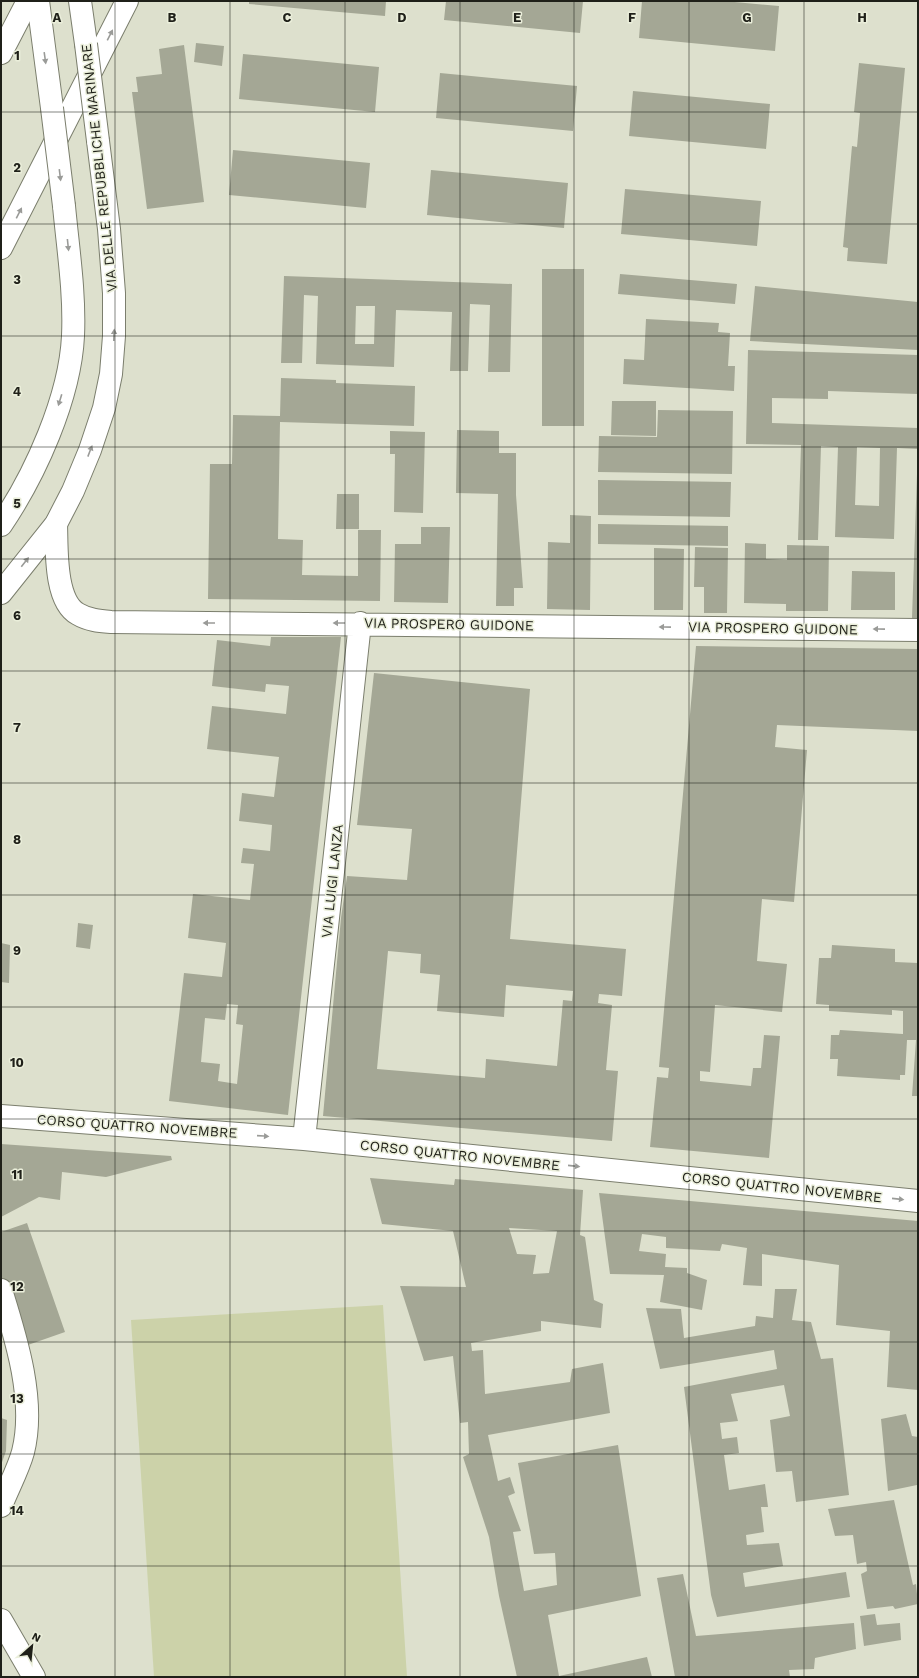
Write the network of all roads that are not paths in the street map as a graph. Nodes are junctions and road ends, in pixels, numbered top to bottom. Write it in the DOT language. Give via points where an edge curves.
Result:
graph roads {
  1 [pos="28,1"];
  2 [pos="80,1"];
  3 [pos="127,1"];
  4 [pos="39,10"];
  5 [pos="1,53"];
  6 [pos="1,248"];
  7 [pos="56,524"];
  8 [pos="1,525"];
  9 [pos="1,593"];
  10 [pos="360,624"];
  11 [pos="918,630"];
  12 [pos="1,1116"];
  13 [pos="304,1139"];
  14 [pos="918,1201"];
  15 [pos="1,1290"];
  16 [pos="1,1506"];
  17 [pos="1,1620"];
  18 [pos="34,1677"];
  1 -- 5 [label="street"];
  7 -- 2 [label="street, VIA DELLE REPUBBLICHE MARINARE, one-way, bridge" via="90,450 104,408 111,374 114,336 114,293 109,229"];
  6 -- 3 [label="street, one-way"];
  4 -- 8 [label="street, one-way, bridge" via="64,206 73,337 70,362 55,417 40,456"];
  9 -- 7 [label="street, VIA DELLE REPUBBLICHE MARINARE, one-way"];
  10 -- 7 [label="street, VIA PROSPERO GUIDONE, one-way" via="90,620 76,614 67,605 58,567"];
  11 -- 10 [label="street, VIA PROSPERO GUIDONE, one-way"];
  10 -- 13 [label="street, VIA LUIGI LANZA"];
  12 -- 13 [label="street, CORSO QUATTRO NOVEMBRE, one-way"];
  13 -- 14 [label="street, CORSO QUATTRO NOVEMBRE, one-way"];
  15 -- 16 [label="street" via="18,1344 28,1414 23,1452"];
  17 -- 18 [label="street"];
}
